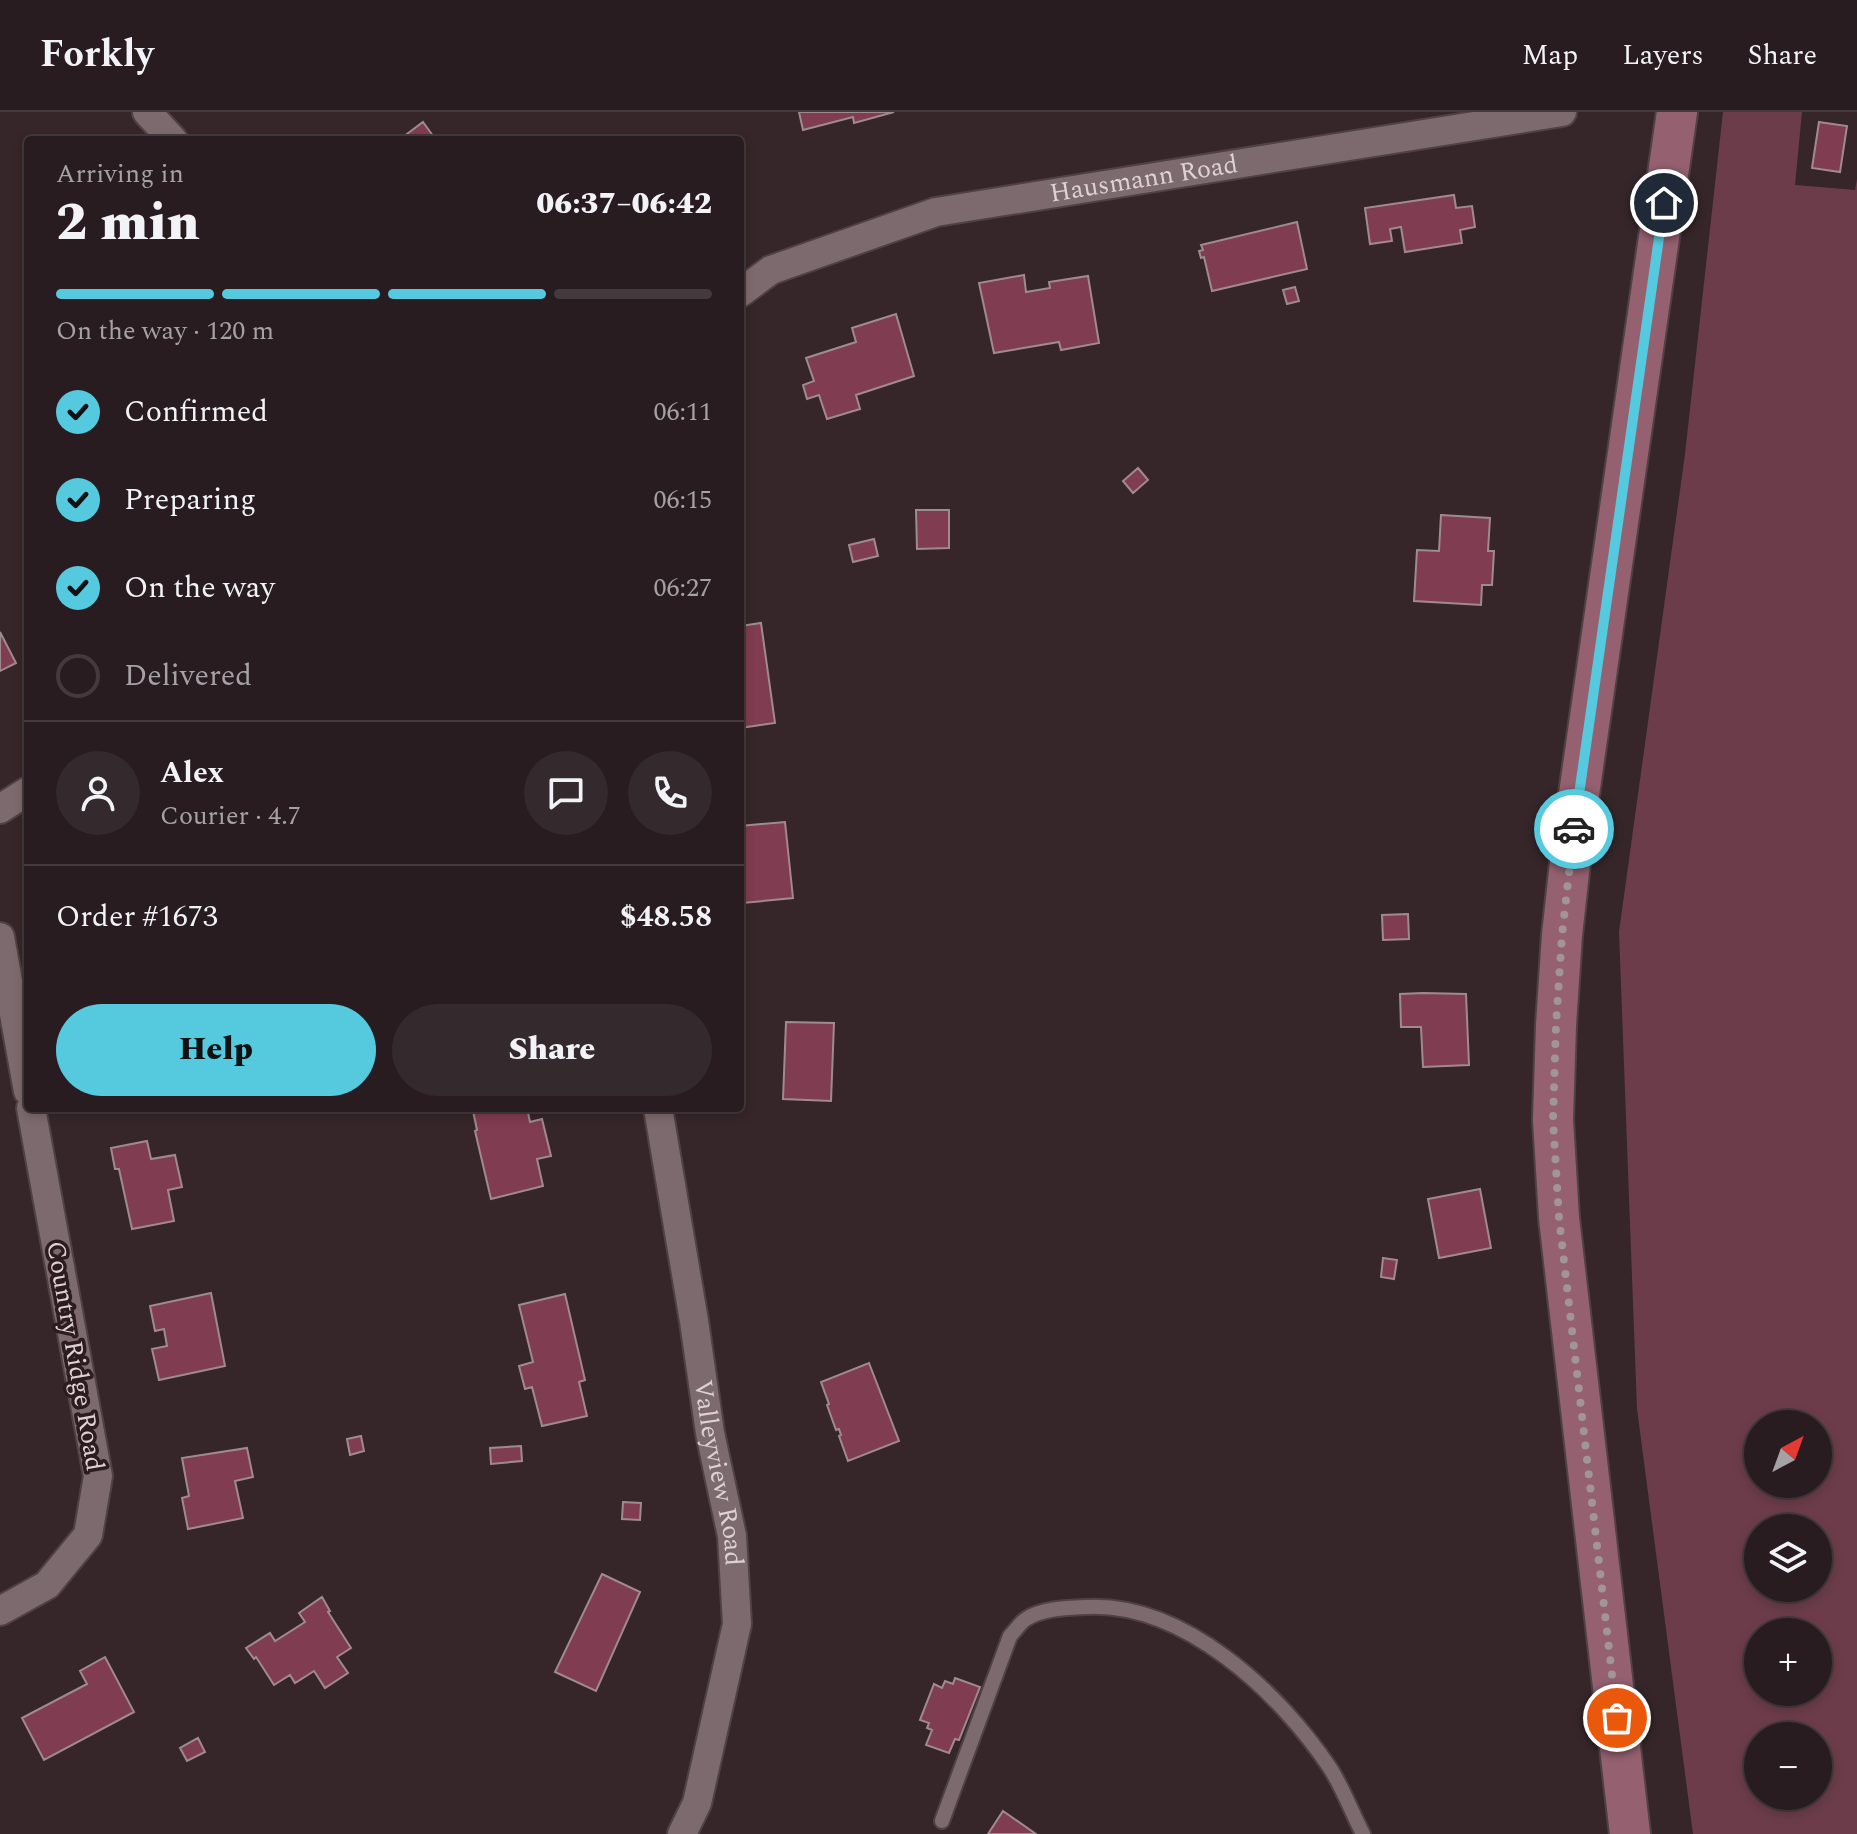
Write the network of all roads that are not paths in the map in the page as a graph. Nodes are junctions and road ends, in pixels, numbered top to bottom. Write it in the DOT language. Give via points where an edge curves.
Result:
graph roads {
  1 [pos="147,112"];
  2 [pos="1562,112"];
  3 [pos="1677,112"];
  4 [pos="169,136"];
  5 [pos="744,290"];
  6 [pos="24,794"];
  7 [pos="0,809"];
  8 [pos="0,937"];
  9 [pos="24,1069"];
  10 [pos="32,1112"];
  11 [pos="659,1112"];
  12 [pos="0,1611"];
  13 [pos="942,1821"];
  14 [pos="682,1834"];
  15 [pos="1363,1834"];
  16 [pos="1630,1834"];
  1 -- 4 [label="street"];
  2 -- 5 [label="street, Hausmann Road" via="936,212 771,270"];
  3 -- 16 [label="main road" via="1573,836 1555,1039 1559,1218"];
  6 -- 7 [label="street"];
  8 -- 9 [label="street"];
  10 -- 12 [label="street, Country Ridge Road" via="98,1476 88,1535 47,1585"];
  11 -- 14 [label="street, Valleyview Road" via="710,1433 732,1536 737,1624 697,1803"];
  13 -- 15 [label="lane" via="1010,1636 1026,1618 1053,1609 1110,1606 1180,1628 1243,1670 1290,1716 1331,1770"];
}
